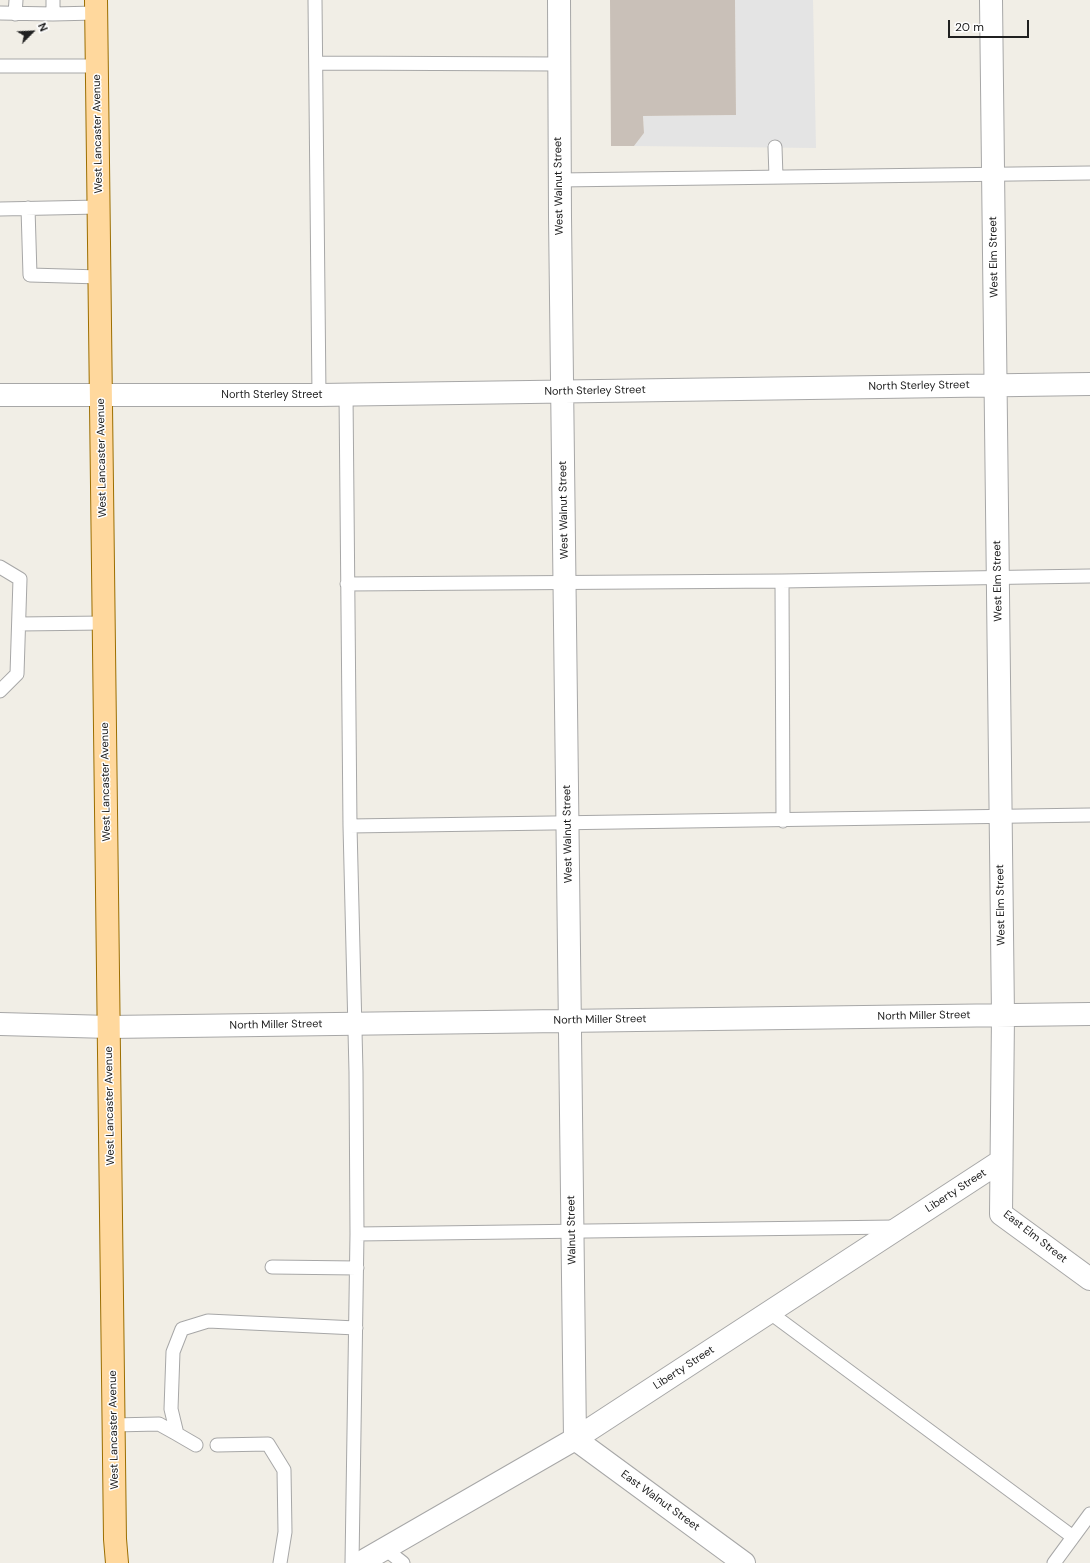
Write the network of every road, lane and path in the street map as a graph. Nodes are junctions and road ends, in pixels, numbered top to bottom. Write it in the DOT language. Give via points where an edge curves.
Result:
graph roads {
  1 [pos="16,0"];
  2 [pos="53,0"];
  3 [pos="315,0"];
  4 [pos="558,0"];
  5 [pos="991,0"];
  6 [pos="96,7"];
  7 [pos="0,13"];
  8 [pos="15,14"];
  9 [pos="53,14"];
  10 [pos="316,63"];
  11 [pos="558,64"];
  12 [pos="0,66"];
  13 [pos="97,66"];
  14 [pos="775,147"];
  15 [pos="992,173"];
  16 [pos="1090,173"];
  17 [pos="776,177"];
  18 [pos="559,180"];
  19 [pos="99,207"];
  20 [pos="0,208"];
  21 [pos="28,208"];
  22 [pos="100,277"];
  23 [pos="1090,384"];
  24 [pos="996,385"];
  25 [pos="562,391"];
  26 [pos="101,394"];
  27 [pos="346,394"];
  28 [pos="0,395"];
  29 [pos="319,395"];
  30 [pos="0,567"];
  31 [pos="1090,576"];
  32 [pos="998,577"];
  33 [pos="782,581"];
  34 [pos="565,583"];
  35 [pos="347,584"];
  36 [pos="104,623"];
  37 [pos="19,624"];
  38 [pos="0,691"];
  39 [pos="1090,815"];
  40 [pos="1001,816"];
  41 [pos="783,821"];
  42 [pos="567,823"];
  43 [pos="350,826"];
  44 [pos="1090,1014"];
  45 [pos="1003,1015"];
  46 [pos="570,1020"];
  47 [pos="0,1024"];
  48 [pos="354,1024"];
  49 [pos="109,1027"];
  50 [pos="1002,1161"];
  51 [pos="901,1227"];
  52 [pos="572,1233"];
  53 [pos="357,1234"];
  54 [pos="272,1267"];
  55 [pos="356,1268"];
  56 [pos="1090,1279"];
  57 [pos="769,1312"];
  58 [pos="356,1328"];
  59 [pos="113,1425"];
  60 [pos="177,1434"];
  61 [pos="575,1439"];
  62 [pos="196,1445"];
  63 [pos="217,1445"];
  64 [pos="1090,1514"];
  65 [pos="1073,1537"];
  66 [pos="384,1548"];
  67 [pos="740,1562"];
  68 [pos="117,1563"];
  69 [pos="280,1563"];
  70 [pos="352,1563"];
  71 [pos="360,1563"];
  72 [pos="403,1563"];
  73 [pos="1054,1563"];
  1 -- 8 [label="lane"];
  2 -- 9 [label="lane"];
  3 -- 10 [label="lane"];
  4 -- 11 [label="street, West Walnut Street"];
  5 -- 15 [label="street, West Elm Street"];
  6 -- 9 [label="lane"];
  6 -- 13 [label="main road, West Lancaster Avenue"];
  7 -- 8 [label="lane"];
  8 -- 9 [label="lane"];
  10 -- 11 [label="lane"];
  10 -- 29 [label="lane"];
  11 -- 18 [label="street, West Walnut Street"];
  12 -- 13 [label="lane"];
  13 -- 19 [label="main road, West Lancaster Avenue"];
  14 -- 17 [label="lane"];
  15 -- 16 [label="lane"];
  15 -- 17 [label="lane"];
  15 -- 24 [label="street, West Elm Street"];
  17 -- 18 [label="lane"];
  18 -- 25 [label="street, West Walnut Street"];
  19 -- 21 [label="lane"];
  19 -- 22 [label="main road, West Lancaster Avenue"];
  20 -- 21 [label="lane"];
  21 -- 22 [label="lane" via="30,275"];
  22 -- 26 [label="main road, West Lancaster Avenue"];
  23 -- 24 [label="street, North Sterley Street"];
  24 -- 25 [label="street, North Sterley Street"];
  24 -- 32 [label="street, West Elm Street"];
  25 -- 27 [label="street, North Sterley Street"];
  25 -- 34 [label="street, West Walnut Street"];
  26 -- 28 [label="street, North Sterley Street"];
  26 -- 29 [label="street, North Sterley Street"];
  26 -- 36 [label="main road, West Lancaster Avenue"];
  27 -- 29 [label="street, North Sterley Street"];
  27 -- 35 [label="lane"];
  30 -- 37 [label="lane" via="20,579"];
  31 -- 32 [label="lane"];
  32 -- 33 [label="lane"];
  32 -- 40 [label="street, West Elm Street"];
  33 -- 34 [label="lane"];
  33 -- 41 [label="lane"];
  34 -- 35 [label="lane"];
  34 -- 42 [label="street, West Walnut Street"];
  35 -- 43 [label="lane"];
  36 -- 37 [label="lane"];
  36 -- 49 [label="main road, West Lancaster Avenue"];
  37 -- 38 [label="lane" via="18,674"];
  39 -- 40 [label="lane"];
  40 -- 41 [label="lane"];
  40 -- 45 [label="street, West Elm Street"];
  41 -- 42 [label="lane"];
  42 -- 43 [label="lane"];
  42 -- 46 [label="street, West Walnut Street"];
  43 -- 48 [label="lane"];
  44 -- 45 [label="street, North Miller Street"];
  45 -- 46 [label="street, North Miller Street"];
  45 -- 50 [label="street, West Elm Street"];
  46 -- 48 [label="street, North Miller Street"];
  46 -- 52 [label="street, Walnut Street"];
  47 -- 49 [label="street, North Miller Street"];
  48 -- 49 [label="street, North Miller Street"];
  48 -- 53 [label="lane"];
  49 -- 59 [label="main road, West Lancaster Avenue"];
  50 -- 51 [label="street, Liberty Street"];
  50 -- 56 [label="street, East Elm Street" via="1001,1214"];
  51 -- 52 [label="lane"];
  51 -- 57 [label="street, Liberty Street"];
  52 -- 53 [label="lane"];
  52 -- 61 [label="street, Walnut Street"];
  53 -- 55 [label="lane"];
  54 -- 55 [label="lane"];
  55 -- 58 [label="lane"];
  57 -- 61 [label="street, Liberty Street"];
  57 -- 65 [label="lane"];
  58 -- 60 [label="lane" via="208,1321 182,1329 173,1352 171,1409"];
  58 -- 70 [label="lane"];
  59 -- 60 [label="lane" via="159,1424"];
  59 -- 68 [label="main road, West Lancaster Avenue"];
  60 -- 62 [label="lane"];
  61 -- 66 [label="street, Liberty Street"];
  61 -- 67 [label="street, East Walnut Street"];
  63 -- 69 [label="lane" via="268,1444 284,1470 285,1532"];
  64 -- 65 [label="lane"];
  65 -- 73 [label="lane"];
  66 -- 71 [label="street, Liberty Street"];
  66 -- 72 [label="lane"];
}
